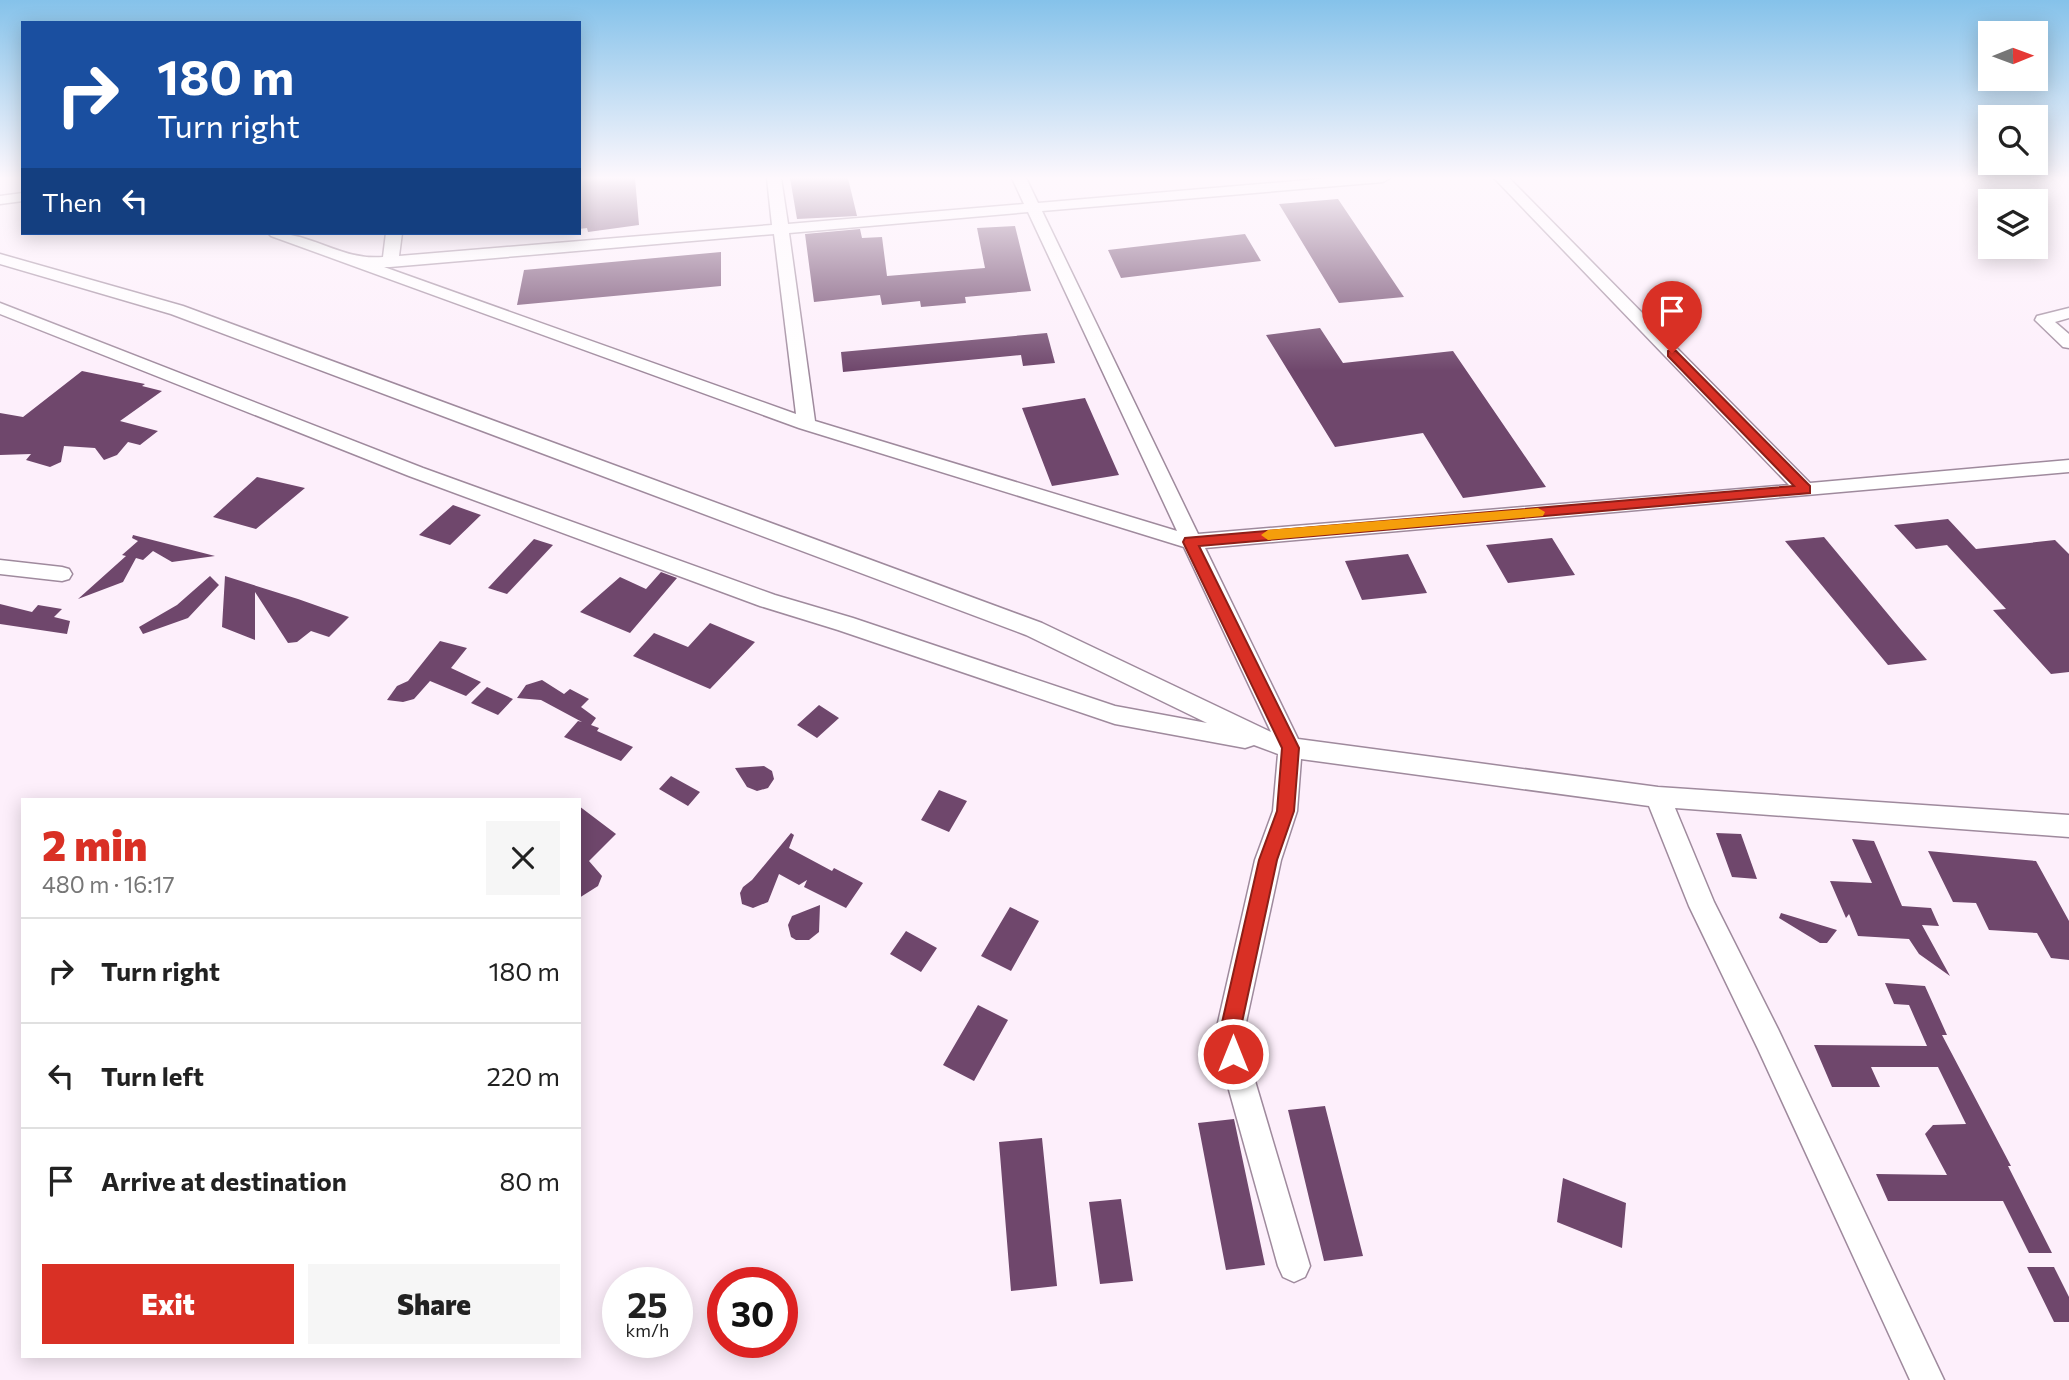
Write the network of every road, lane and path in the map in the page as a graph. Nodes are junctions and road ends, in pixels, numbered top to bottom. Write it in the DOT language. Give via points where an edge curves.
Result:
graph roads {
  1 [pos="302,242"];
  2 [pos="393,242"];
  3 [pos="630,242"];
  4 [pos="784,242"];
  5 [pos="1051,242"];
  6 [pos="1564,242"];
  7 [pos="0,259"];
  8 [pos="390,262"];
  9 [pos="361,264"];
  10 [pos="0,308"];
  11 [pos="2069,313"];
  12 [pos="2069,343"];
  13 [pos="806,424"];
  14 [pos="2069,466"];
  15 [pos="1805,490"];
  16 [pos="1190,542"];
  17 [pos="0,567"];
  18 [pos="62,574"];
  19 [pos="1280,745"];
  20 [pos="1658,797"];
  21 [pos="2069,826"];
  22 [pos="1294,1266"];
  23 [pos="1927,1380"];
  1 -- 9 [label="street"];
  2 -- 8 [label="street"];
  3 -- 8 [label="street"];
  4 -- 13 [label="street"];
  5 -- 16 [label="street"];
  6 -- 15 [label="street"];
  7 -- 19 [label="street" via="177,310 1034,629"];
  8 -- 9 [label="street"];
  9 -- 13 [label="street"];
  10 -- 19 [label="street" via="416,472 768,601 1115,715"];
  11 -- 12 [label="street" via="2043,320"];
  13 -- 16 [label="street"];
  14 -- 15 [label="street"];
  15 -- 16 [label="street"];
  16 -- 19 [label="street"];
  17 -- 18 [label="street"];
  19 -- 20 [label="street"];
  19 -- 22 [label="street" via="1285,811 1268,860 1231,1027 1233,1054"];
  20 -- 21 [label="street"];
  20 -- 23 [label="street" via="1702,906"];
}
